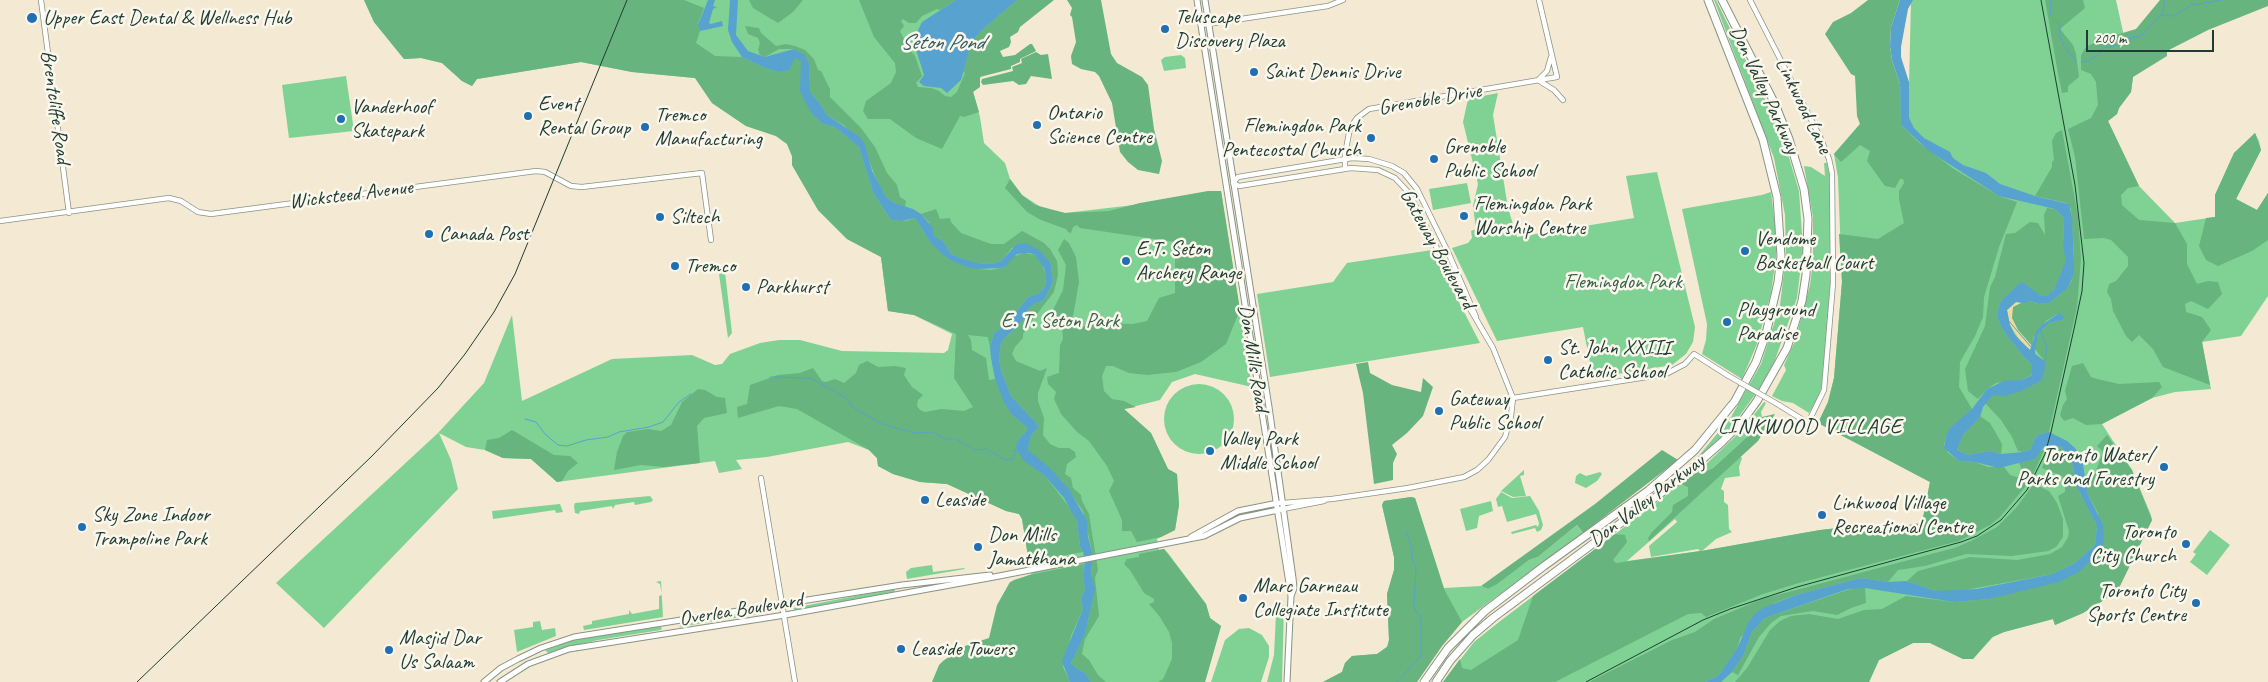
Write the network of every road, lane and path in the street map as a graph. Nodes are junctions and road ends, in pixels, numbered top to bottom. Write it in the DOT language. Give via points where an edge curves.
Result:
graph roads {
  1 [pos="41,0"];
  2 [pos="1196,0"];
  3 [pos="1205,0"];
  4 [pos="1343,0"];
  5 [pos="1539,0"];
  6 [pos="1708,0"];
  7 [pos="1722,0"];
  8 [pos="1750,0"];
  9 [pos="1209,24"];
  10 [pos="1201,25"];
  11 [pos="1552,56"];
  12 [pos="1538,80"];
  13 [pos="1563,100"];
  14 [pos="1344,159"];
  15 [pos="1345,168"];
  16 [pos="1274,172"];
  17 [pos="1276,180"];
  18 [pos="1233,183"];
  19 [pos="69,213"];
  20 [pos="0,221"];
  21 [pos="1436,226"];
  22 [pos="1428,230"];
  23 [pos="711,240"];
  24 [pos="1476,317"];
  25 [pos="1513,398"];
  26 [pos="761,478"];
  27 [pos="1283,506"];
  28 [pos="1276,507"];
  29 [pos="1010,573"];
  30 [pos="1290,596"];
  31 [pos="782,603"];
  32 [pos="784,614"];
  33 [pos="484,682"];
  34 [pos="500,682"];
  35 [pos="795,682"];
  36 [pos="1287,682"];
  37 [pos="1424,682"];
  38 [pos="1436,682"];
  1 -- 19 [label="street, Brentcliffe Road"];
  2 -- 10 [label="main road, Don Mills Road"];
  3 -- 9 [label="main road, Don Mills Road"];
  4 -- 9 [label="street" via="1328,6"];
  5 -- 11 [label="street"];
  6 -- 37 [label="highway, Don Valley Parkway" via="1763,140 1777,197 1781,256 1778,282 1756,362 1735,401 1695,450 1649,490 1486,611 1448,648"];
  7 -- 38 [label="highway, Don Valley Parkway" via="1778,112 1804,189 1808,219 1806,274 1802,301 1787,348 1757,401 1722,442 1680,479 1493,618 1467,642"];
  8 -- 25 [label="street, Linkwood Lane, bridge" via="1820,136 1831,166 1834,260 1826,379 1808,423 1694,354 1686,364 1666,374"];
  9 -- 10 [label="street"];
  9 -- 18 [label="main road, Don Mills Road"];
  10 -- 28 [label="main road, Don Mills Road"];
  11 -- 12 [label="street"];
  11 -- 12 [label="street, Grenoble Drive" via="1557,77"];
  12 -- 13 [label="street"];
  12 -- 14 [label="street, Grenoble Drive" via="1369,110 1350,128"];
  14 -- 15 [label="street, Grenoble Drive"];
  14 -- 16 [label="street, Gateway Boulevard"];
  14 -- 21 [label="street, Gateway Boulevard" via="1369,159 1398,169 1414,184"];
  15 -- 17 [label="street, Gateway Boulevard"];
  15 -- 22 [label="street, Gateway Boulevard" via="1373,169 1395,178 1409,193"];
  16 -- 17 [label="street"];
  16 -- 18 [label="street, Gateway Boulevard" via="1238,177"];
  17 -- 18 [label="street, Gateway Boulevard" via="1239,186"];
  18 -- 27 [label="main road, Don Mills Road"];
  19 -- 20 [label="street, Wicksteed Avenue"];
  19 -- 23 [label="street, Wicksteed Avenue" via="169,198 198,212 211,214 536,171 582,188 702,173"];
  21 -- 22 [label="street"];
  21 -- 24 [label="street, Gateway Boulevard"];
  22 -- 24 [label="street, Gateway Boulevard"];
  24 -- 25 [label="street, Gateway Boulevard"];
  25 -- 27 [label="street" via="1505,437 1477,470 1464,477"];
  26 -- 31 [label="street"];
  27 -- 28 [label="main road, Overlea Boulevard"];
  27 -- 30 [label="main road, Don Mills Road" via="1294,588"];
  28 -- 29 [label="main road, Overlea Boulevard" via="1240,518 1204,536"];
  28 -- 30 [label="main road, Don Mills Road"];
  29 -- 31 [label="main road, Overlea Boulevard"];
  29 -- 32 [label="main road, Overlea Boulevard"];
  30 -- 36 [label="main road, Don Mills Road"];
  31 -- 32 [label="street"];
  31 -- 33 [label="main road, Overlea Boulevard" via="565,640 518,658"];
  32 -- 34 [label="main road, Overlea Boulevard" via="569,649 528,664"];
  32 -- 35 [label="street"];
}
